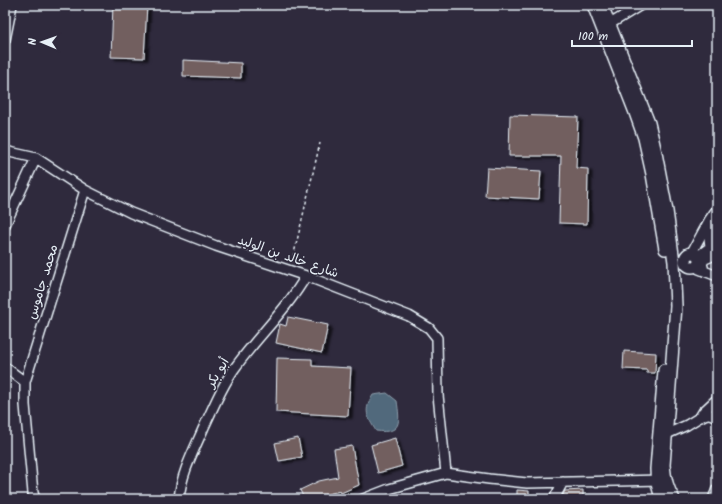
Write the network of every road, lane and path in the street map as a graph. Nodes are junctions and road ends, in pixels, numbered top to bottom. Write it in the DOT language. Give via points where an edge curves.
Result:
graph roads {
  1 [pos="12,5"];
  2 [pos="593,5"];
  3 [pos="602,5"];
  4 [pos="641,5"];
  5 [pos="610,24"];
  6 [pos="5,40"];
  7 [pos="320,143"];
  8 [pos="5,151"];
  9 [pos="36,158"];
  10 [pos="85,190"];
  11 [pos="717,209"];
  12 [pos="717,215"];
  13 [pos="5,225"];
  14 [pos="710,247"];
  15 [pos="704,259"];
  16 [pos="675,262"];
  17 [pos="290,270"];
  18 [pos="306,276"];
  19 [pos="717,276"];
  20 [pos="9,370"];
  21 [pos="26,382"];
  22 [pos="717,399"];
  23 [pos="700,417"];
  24 [pos="717,418"];
  25 [pos="663,437"];
  26 [pos="446,473"];
  27 [pos="661,480"];
  28 [pos="563,482"];
  29 [pos="717,489"];
  30 [pos="35,499"];
  31 [pos="179,499"];
  32 [pos="363,499"];
  33 [pos="554,499"];
  34 [pos="662,499"];
  35 [pos="674,499"];
  36 [pos="713,499"];
  1 -- 6 [label="street"];
  2 -- 16 [label="main road" via="644,138"];
  3 -- 5 [label="main road"];
  4 -- 5 [label="street"];
  5 -- 16 [label="main road" via="649,123"];
  7 -- 17 [label="path"];
  8 -- 9 [label="street, شارع خالد بن الوليد"];
  9 -- 10 [label="street, شارع خالد بن الوليد"];
  9 -- 13 [label="street"];
  10 -- 17 [label="street, شارع خالد بن الوليد" via="169,228"];
  10 -- 21 [label="street, محمد جاموس"];
  11 -- 15 [label="street" via="710,218"];
  12 -- 14 [label="street" via="709,236"];
  14 -- 15 [label="street"];
  14 -- 15 [label="street"];
  15 -- 16 [label="main road" via="686,255"];
  15 -- 19 [label="street"];
  16 -- 25 [label="main road" via="669,276"];
  17 -- 18 [label="street, شارع خالد بن الوليد"];
  18 -- 26 [label="street, شارع خالد بن الوليد" via="409,316 434,332 437,338 438,395"];
  18 -- 31 [label="street, أبو بكر" via="236,366 223,388 185,472"];
  20 -- 21 [label="street"];
  21 -- 30 [label="street, محمد جاموس"];
  22 -- 23 [label="street"];
  23 -- 24 [label="street" via="710,414"];
  23 -- 25 [label="street"];
  25 -- 27 [label="main road"];
  26 -- 28 [label="street" via="527,483"];
  26 -- 32 [label="street"];
  27 -- 28 [label="street"];
  27 -- 34 [label="main road" via="659,493"];
  27 -- 35 [label="main road"];
  28 -- 33 [label="street"];
  29 -- 36 [label="street"];
}
